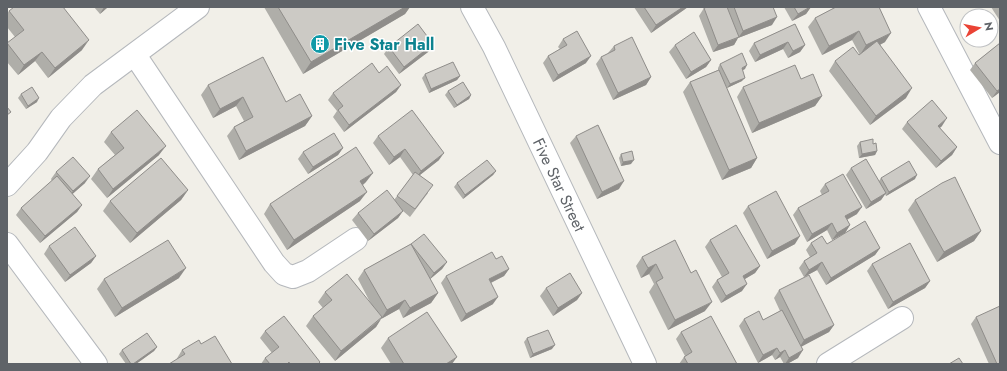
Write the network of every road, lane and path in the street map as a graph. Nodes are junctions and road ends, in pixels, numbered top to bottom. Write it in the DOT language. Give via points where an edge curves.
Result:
graph roads {
  1 [pos="198,7"];
  2 [pos="472,7"];
  3 [pos="929,7"];
  4 [pos="134,55"];
  5 [pos="1000,143"];
  6 [pos="7,185"];
  7 [pos="356,239"];
  8 [pos="7,244"];
  9 [pos="902,318"];
  10 [pos="96,364"];
  11 [pos="645,364"];
  12 [pos="828,364"];
  1 -- 4 [label="street"];
  2 -- 11 [label="street, Five Star Street" via="494,47"];
  3 -- 5 [label="street"];
  4 -- 6 [label="street" via="93,85 71,107 37,152"];
  4 -- 7 [label="street" via="274,263 284,274 293,277 308,271"];
  8 -- 10 [label="street"];
  9 -- 12 [label="street"];
}
